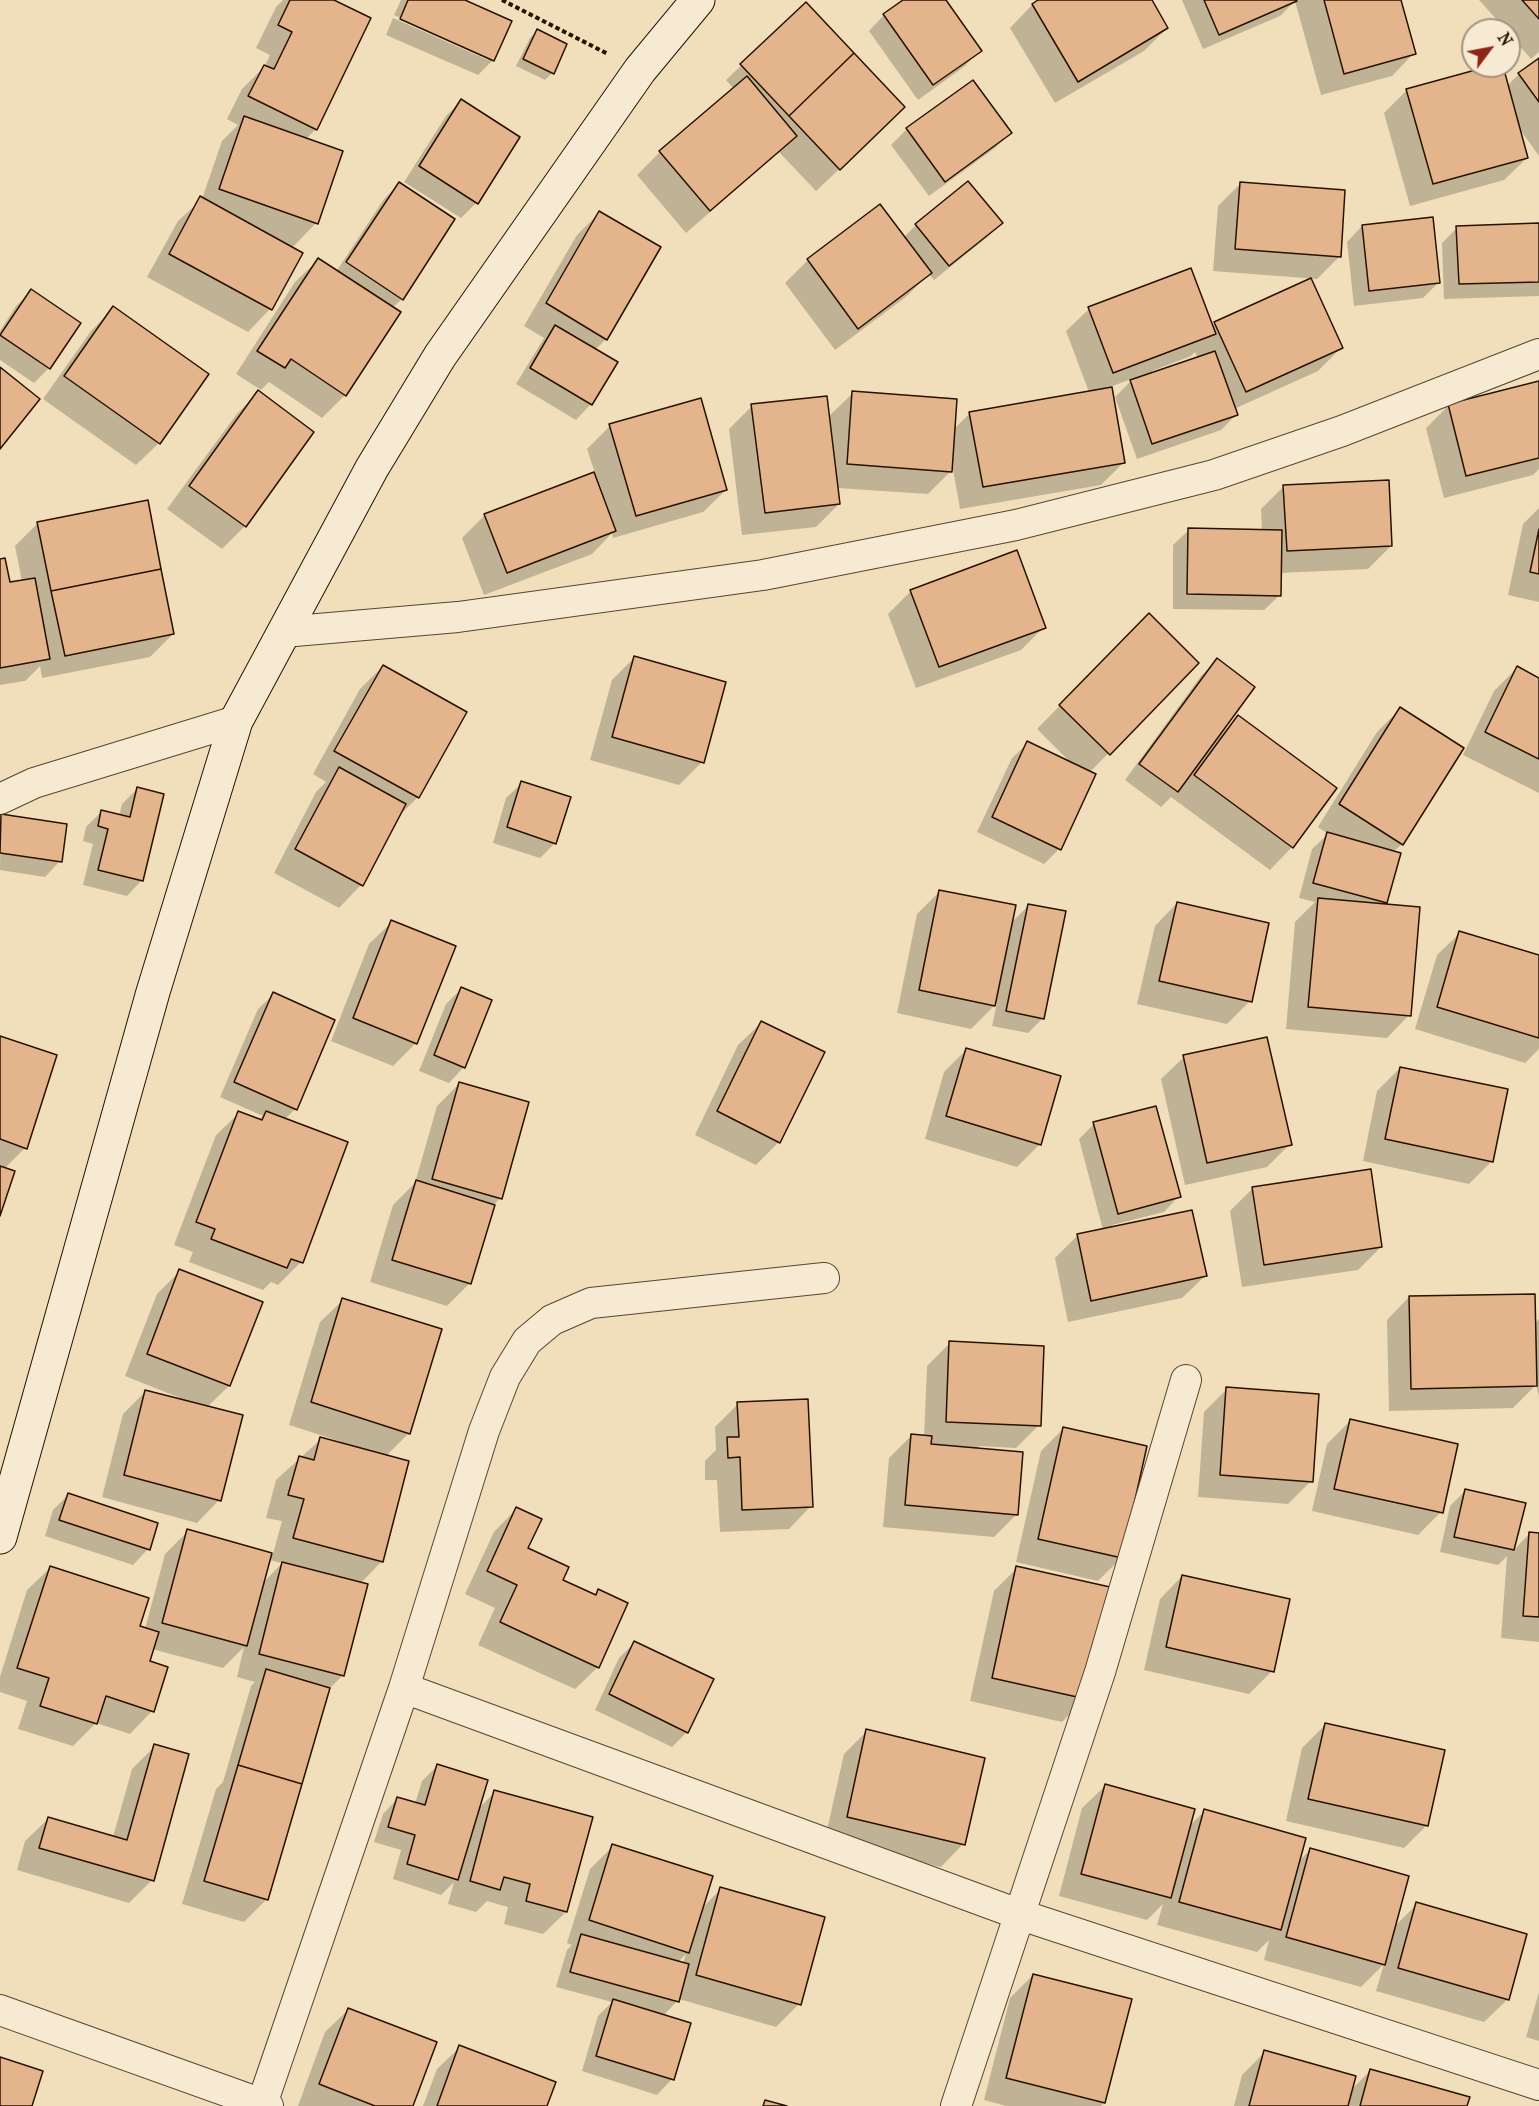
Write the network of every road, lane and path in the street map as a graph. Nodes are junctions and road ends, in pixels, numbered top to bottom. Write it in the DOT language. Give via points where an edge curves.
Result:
graph roads {
  1 [pos="502,0"];
  2 [pos="698,0"];
  3 [pos="640,70"];
  4 [pos="1539,354"];
  5 [pos="283,632"];
  6 [pos="236,721"];
  7 [pos="0,799"];
  8 [pos="824,1278"];
  9 [pos="1186,1380"];
  10 [pos="0,1537"];
  11 [pos="404,1688"];
  12 [pos="1021,1915"];
  13 [pos="0,2010"];
  14 [pos="1539,2085"];
  15 [pos="265,2105"];
  16 [pos="956,2106"];
  1 -- 3 [label="path"];
  2 -- 3 [label="street"];
  3 -- 5 [label="street" via="440,356 372,468"];
  4 -- 5 [label="street" via="1342,431 1214,475 1016,525 763,575 458,617"];
  5 -- 6 [label="street"];
  6 -- 7 [label="street" via="34,783"];
  6 -- 10 [label="street" via="153,992"];
  8 -- 11 [label="street" via="591,1303 552,1320 527,1341 505,1377 484,1431"];
  9 -- 12 [label="street" via="1100,1672"];
  11 -- 12 [label="street"];
  11 -- 15 [label="street"];
  12 -- 14 [label="street"];
  12 -- 16 [label="street"];
  13 -- 15 [label="street"];
}
